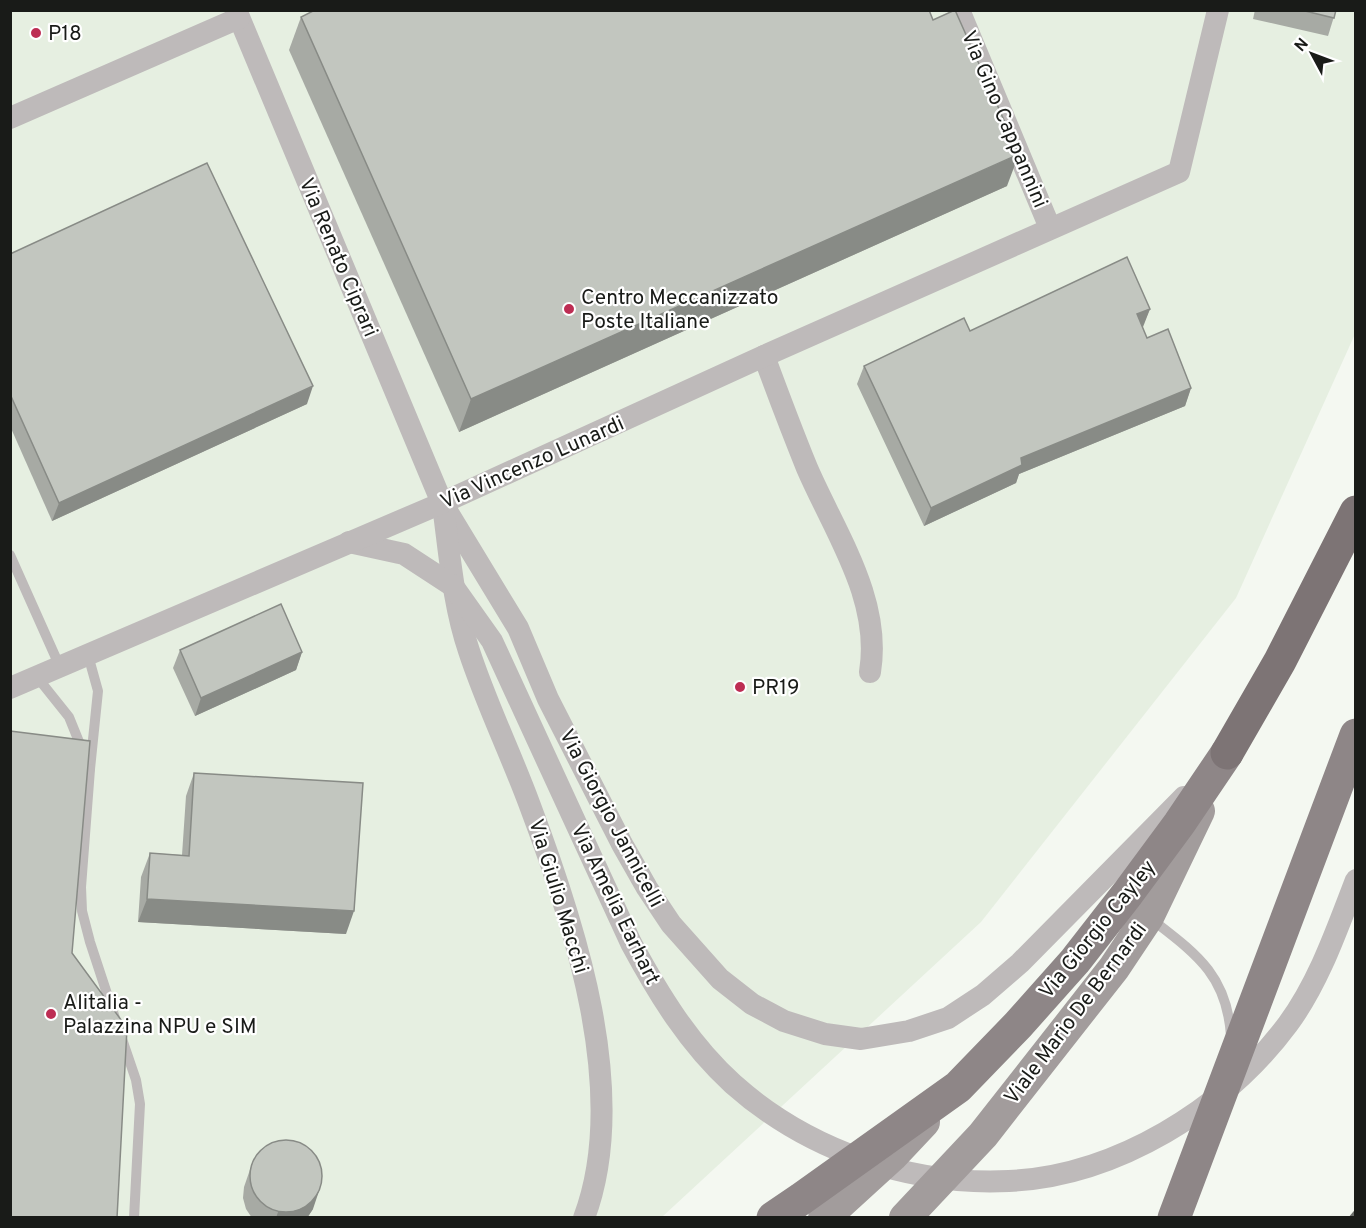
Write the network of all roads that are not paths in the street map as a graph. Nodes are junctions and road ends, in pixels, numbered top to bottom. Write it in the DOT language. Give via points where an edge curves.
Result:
graph roads {
  1 [pos="959,10"];
  2 [pos="1218,10"];
  3 [pos="237,14"];
  4 [pos="10,118"];
  5 [pos="1050,228"];
  6 [pos="764,356"];
  7 [pos="442,503"];
  8 [pos="1356,512"];
  9 [pos="349,542"];
  10 [pos="10,555"];
  11 [pos="453,586"];
  12 [pos="88,655"];
  13 [pos="60,667"];
  14 [pos="870,672"];
  15 [pos="37,677"];
  16 [pos="10,688"];
  17 [pos="1356,735"];
  18 [pos="1227,753"];
  19 [pos="90,769"];
  20 [pos="1356,880"];
  21 [pos="1148,917"];
  22 [pos="1232,1066"];
  23 [pos="958,1087"];
  24 [pos="134,1218"];
  25 [pos="584,1218"];
  26 [pos="773,1218"];
  27 [pos="824,1218"];
  28 [pos="905,1218"];
  29 [pos="1174,1218"];
  1 -- 5 [label="street, Via Gino Cappannini"];
  2 -- 5 [label="street, Via Vincenzo Lunardi" via="1179,172"];
  3 -- 4 [label="street"];
  3 -- 7 [label="street, Via Renato Ciprari"];
  5 -- 6 [label="street, Via Vincenzo Lunardi"];
  6 -- 7 [label="street, Via Vincenzo Lunardi"];
  6 -- 14 [label="street" via="807,468 860,584 871,619"];
  7 -- 9 [label="street, Via Vincenzo Lunardi"];
  7 -- 11 [label="street, Via Giulio Macchi"];
  7 -- 18 [label="street, Via Giorgio Jannicelli" via="518,628 548,699 647,888 671,924 720,979 752,1004 784,1021 825,1034 861,1039 909,1031 948,1018 1020,963"];
  8 -- 18 [label="highway, Via Giorgio Cayley"];
  9 -- 11 [label="street" via="404,554"];
  9 -- 12 [label="street, Via Vincenzo Lunardi"];
  10 -- 13 [label="lane"];
  11 -- 20 [label="street, Via Amelia Earhart" via="492,641 631,944 688,1036 733,1084 767,1110 835,1149 873,1163 919,1174 1010,1181 1078,1169 1123,1153 1182,1123 1249,1070 1287,1025 1317,973"];
  11 -- 25 [label="street, Via Giulio Macchi" via="469,651 562,896 591,1006 602,1097 595,1176"];
  12 -- 13 [label="street, Via Vincenzo Lunardi"];
  12 -- 19 [label="lane" via="98,691"];
  13 -- 15 [label="street, Via Vincenzo Lunardi"];
  15 -- 16 [label="street, Via Vincenzo Lunardi"];
  15 -- 19 [label="lane" via="69,717"];
  17 -- 22 [label="main road"];
  18 -- 21 [label="main road, Viale Mario De Bernardi"];
  18 -- 23 [label="main road, Via Giorgio Cayley" via="1160,850 1075,961"];
  19 -- 24 [label="lane" via="82,911 136,1080 140,1104"];
  21 -- 22 [label="lane" via="1189,949 1220,986 1232,1033"];
  21 -- 28 [label="main road, Viale Mario De Bernardi" via="1114,968 983,1135"];
  22 -- 29 [label="main road"];
  23 -- 26 [label="main road"];
  23 -- 27 [label="main road, Via Giorgio Cayley" via="892,1156"];
}
